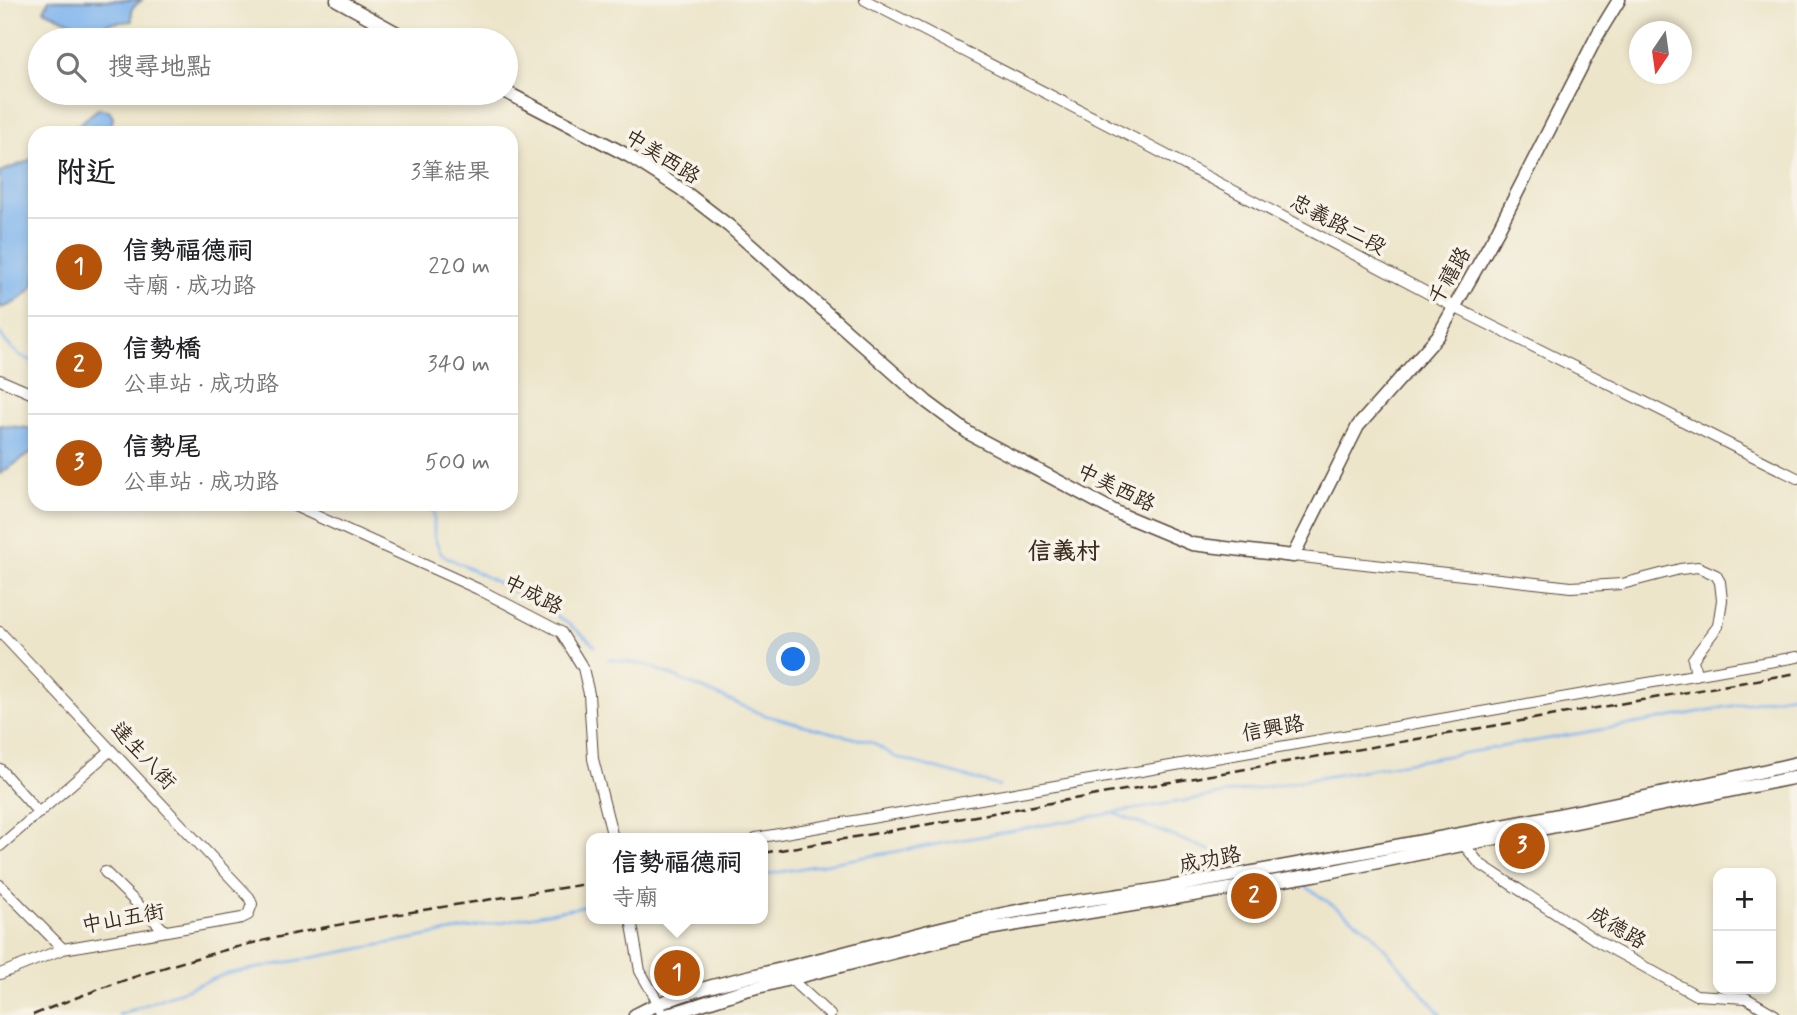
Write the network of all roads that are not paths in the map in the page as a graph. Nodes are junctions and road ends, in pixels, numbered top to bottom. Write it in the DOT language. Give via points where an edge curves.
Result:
graph roads {
  1 [pos="337,0"];
  2 [pos="864,0"];
  3 [pos="1619,0"];
  4 [pos="388,28"];
  5 [pos="518,98"];
  6 [pos="1454,307"];
  7 [pos="0,380"];
  8 [pos="28,392"];
  9 [pos="1797,478"];
  10 [pos="305,511"];
  11 [pos="1293,556"];
  12 [pos="1,635"];
  13 [pos="1797,657"];
  14 [pos="1696,675"];
  15 [pos="111,750"];
  16 [pos="1797,763"];
  17 [pos="0,769"];
  18 [pos="1797,777"];
  19 [pos="39,813"];
  20 [pos="612,833"];
  21 [pos="768,836"];
  22 [pos="1462,839"];
  23 [pos="0,846"];
  24 [pos="105,872"];
  25 [pos="0,885"];
  26 [pos="251,908"];
  27 [pos="632,924"];
  28 [pos="165,931"];
  29 [pos="63,949"];
  30 [pos="791,972"];
  31 [pos="0,974"];
  32 [pos="663,1011"];
  33 [pos="635,1015"];
  34 [pos="830,1015"];
  35 [pos="1775,1015"];
  1 -- 4 [label="street"];
  2 -- 6 [label="street, 忠義路二段"];
  3 -- 6 [label="street, 千禧路"];
  5 -- 11 [label="street, 中美西路" via="629,156 681,189 970,434 1120,514 1192,544"];
  6 -- 9 [label="street, 忠義路二段"];
  6 -- 11 [label="street, 千禧路" via="1438,336 1358,426"];
  7 -- 8 [label="street"];
  10 -- 20 [label="street, 中成路" via="561,632 583,668 593,759"];
  11 -- 14 [label="street, 中美西路" via="1571,587 1622,584 1698,567 1716,575 1722,600 1718,626 1693,659"];
  12 -- 15 [label="street, 達生八街"];
  13 -- 14 [label="street, 信興路"];
  14 -- 21 [label="street, 信興路"];
  15 -- 19 [label="street"];
  15 -- 26 [label="street, 達生八街" via="249,897"];
  16 -- 22 [label="street, 成功路"];
  17 -- 19 [label="street"];
  18 -- 22 [label="street, 成功路"];
  19 -- 23 [label="street"];
  22 -- 30 [label="street, 成功路" via="1314,875 982,930"];
  22 -- 35 [label="street, 成德路" via="1480,864 1599,942 1696,995 1746,998"];
  24 -- 28 [label="street"];
  25 -- 29 [label="street"];
  26 -- 28 [label="street, 中山五街" via="242,918"];
  27 -- 32 [label="street" via="640,971"];
  28 -- 29 [label="street, 中山五街"];
  29 -- 31 [label="street, 中山五街"];
  30 -- 32 [label="street, 成功路" via="742,991"];
  30 -- 34 [label="street" via="796,984"];
  32 -- 33 [label="street, 成功路"];
}
